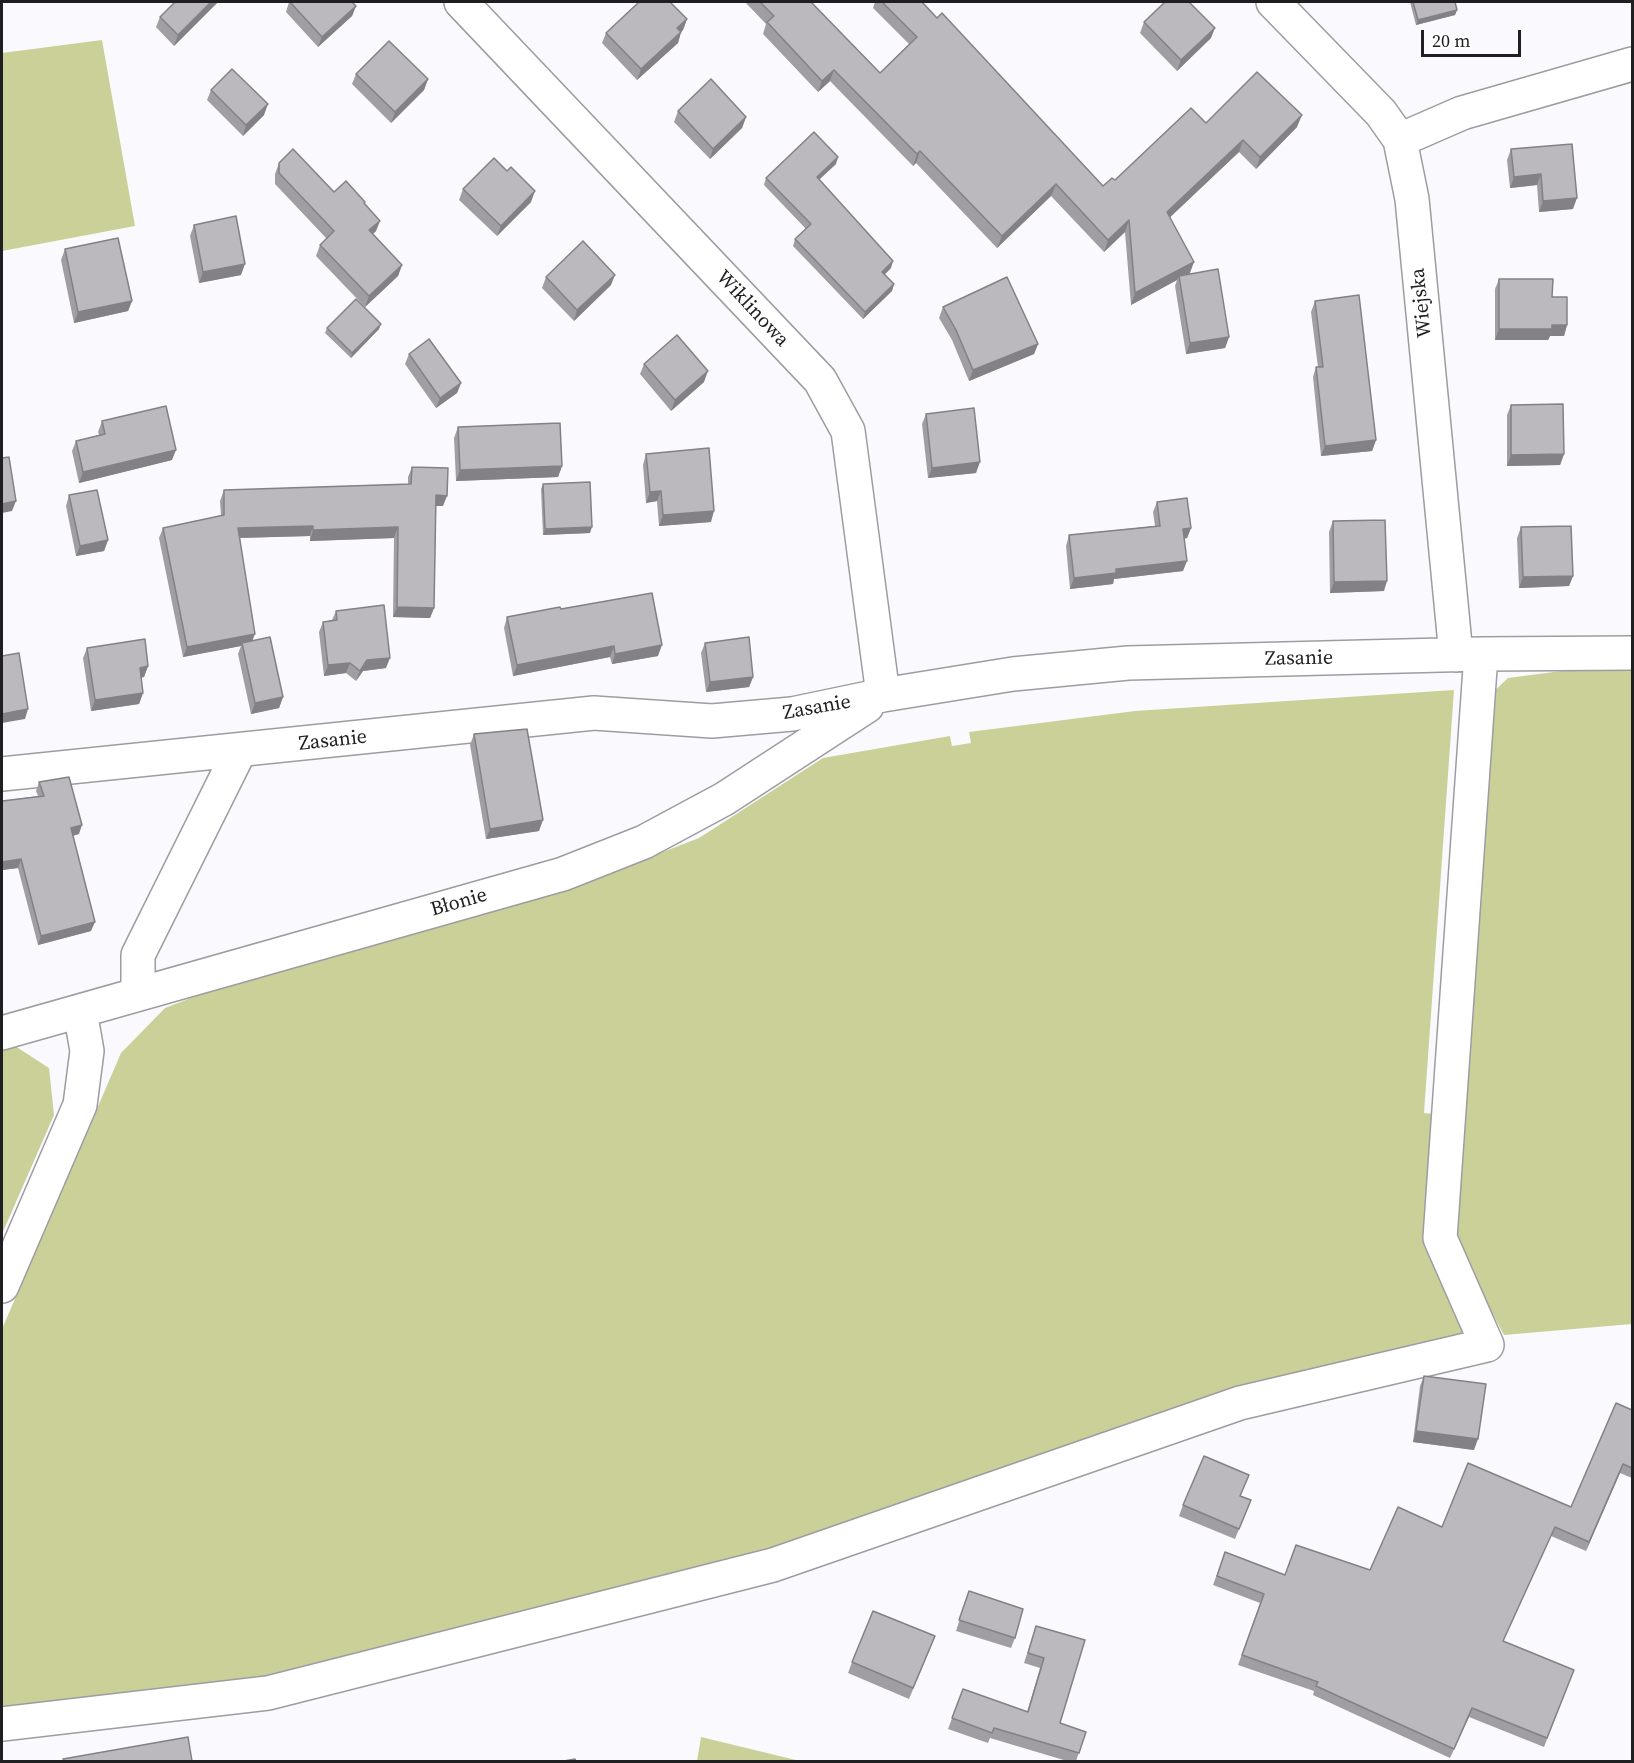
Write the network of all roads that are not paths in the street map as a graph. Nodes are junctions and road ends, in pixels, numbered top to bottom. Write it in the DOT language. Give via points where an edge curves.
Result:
graph roads {
  1 [pos="461,2"];
  2 [pos="1273,2"];
  3 [pos="1632,63"];
  4 [pos="1400,140"];
  5 [pos="1632,653"];
  6 [pos="1468,654"];
  7 [pos="883,695"];
  8 [pos="240,750"];
  9 [pos="2,774"];
  10 [pos="138,994"];
  11 [pos="80,1011"];
  12 [pos="2,1033"];
  13 [pos="2,1286"];
  14 [pos="2,1724"];
  1 -- 7 [label="street, Wiklinowa" via="820,380 848,431"];
  2 -- 4 [label="street, Wiejska" via="1381,112"];
  3 -- 4 [label="street" via="1462,113"];
  4 -- 6 [label="street, Wiejska" via="1412,199"];
  5 -- 6 [label="street, Zasanie"];
  6 -- 7 [label="street, Zasanie" via="1128,663 1012,674"];
  6 -- 14 [label="street, Wiejska" via="1440,1238 1487,1345 1240,1403 773,1566 268,1693"];
  7 -- 8 [label="street, Zasanie" via="792,714 712,721 594,713"];
  7 -- 10 [label="street, Błonie" via="724,799 644,842 563,874"];
  8 -- 9 [label="street, Zasanie"];
  8 -- 10 [label="street" via="138,955"];
  10 -- 11 [label="street, Błonie"];
  11 -- 12 [label="street, Błonie"];
  11 -- 13 [label="street" via="87,1051 80,1105"];
}
